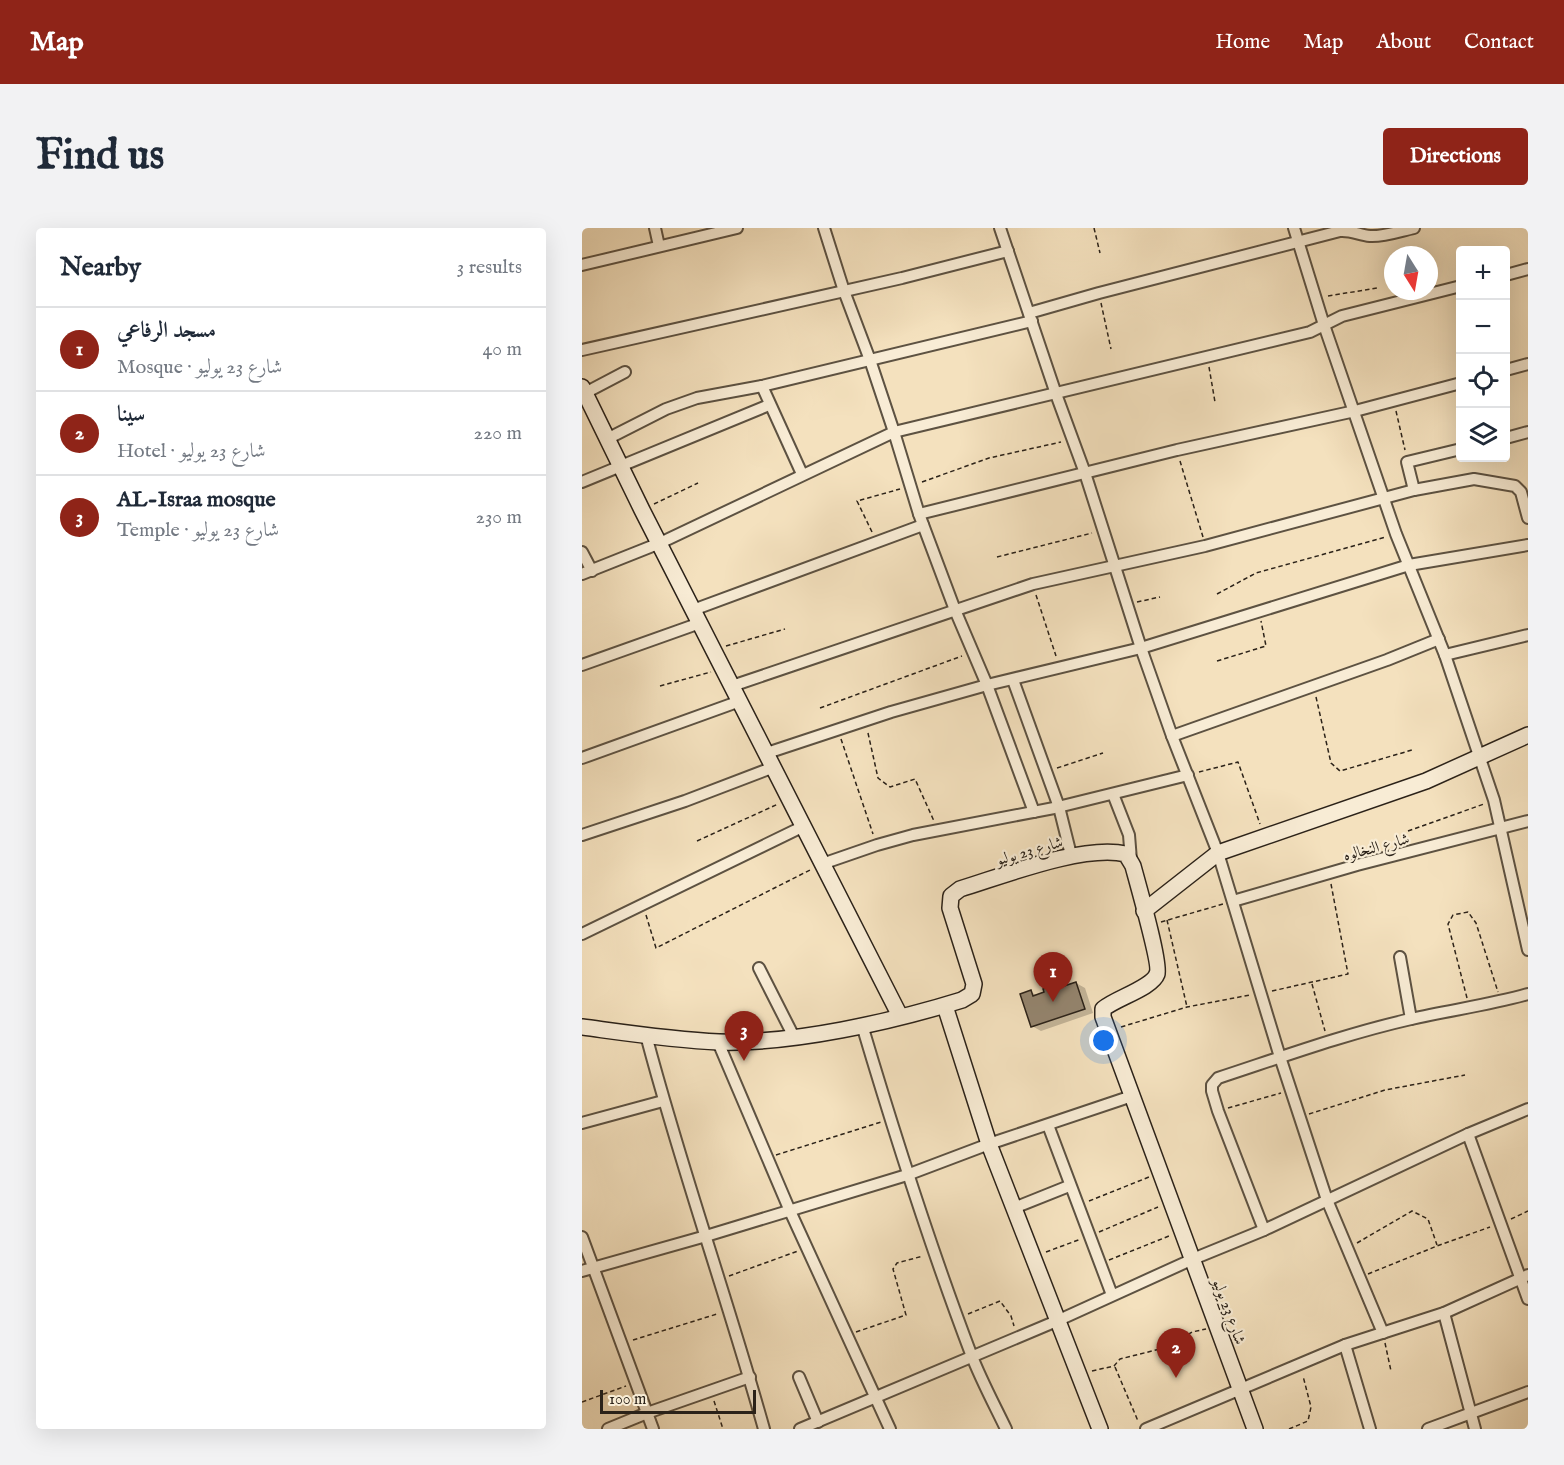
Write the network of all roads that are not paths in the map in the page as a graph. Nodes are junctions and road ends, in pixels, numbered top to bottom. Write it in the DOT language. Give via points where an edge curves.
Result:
graph roads {
  1 [pos="655,228"];
  2 [pos="735,228"];
  3 [pos="824,228"];
  4 [pos="1294,228"];
  5 [pos="1414,228"];
  6 [pos="1004,229"];
  7 [pos="1298,241"];
  8 [pos="659,246"];
  9 [pos="1008,251"];
  10 [pos="582,265"];
  11 [pos="1528,270"];
  12 [pos="1510,274"];
  13 [pos="1456,287"];
  14 [pos="844,291"];
  15 [pos="1030,317"];
  16 [pos="1324,325"];
  17 [pos="582,350"];
  18 [pos="870,360"];
  19 [pos="1528,364"];
  20 [pos="1510,369"];
  21 [pos="625,372"];
  22 [pos="1456,384"];
  23 [pos="762,386"];
  24 [pos="583,390"];
  25 [pos="1056,393"];
  26 [pos="769,405"];
  27 [pos="1355,411"];
  28 [pos="894,432"];
  29 [pos="1528,432"];
  30 [pos="1510,437"];
  31 [pos="607,439"];
  32 [pos="1456,450"];
  33 [pos="621,468"];
  34 [pos="1085,472"];
  35 [pos="802,474"];
  36 [pos="582,482"];
  37 [pos="1414,490"];
  38 [pos="1384,498"];
  39 [pos="919,514"];
  40 [pos="1528,518"];
  41 [pos="923,525"];
  42 [pos="660,543"];
  43 [pos="1528,545"];
  44 [pos="582,552"];
  45 [pos="1115,565"];
  46 [pos="1409,565"];
  47 [pos="587,572"];
  48 [pos="956,610"];
  49 [pos="696,617"];
  50 [pos="1528,634"];
  51 [pos="1439,639"];
  52 [pos="1141,648"];
  53 [pos="1445,655"];
  54 [pos="582,666"];
  55 [pos="1013,680"];
  56 [pos="987,685"];
  57 [pos="732,686"];
  58 [pos="740,701"];
  59 [pos="1528,735"];
  60 [pos="1172,736"];
  61 [pos="1479,757"];
  62 [pos="582,758"];
  63 [pos="770,760"];
  64 [pos="1188,775"];
  65 [pos="1113,794"];
  66 [pos="1059,807"];
  67 [pos="1034,812"];
  68 [pos="1528,821"];
  69 [pos="804,826"];
  70 [pos="1501,828"];
  71 [pos="582,835"];
  72 [pos="1218,853"];
  73 [pos="1071,855"];
  74 [pos="1132,863"];
  75 [pos="822,864"];
  76 [pos="1233,901"];
  77 [pos="1146,918"];
  78 [pos="582,934"];
  79 [pos="1528,950"];
  80 [pos="1400,957"];
  81 [pos="759,968"];
  82 [pos="1528,994"];
  83 [pos="945,1006"];
  84 [pos="900,1016"];
  85 [pos="1411,1019"];
  86 [pos="862,1025"];
  87 [pos="582,1027"];
  88 [pos="646,1035"];
  89 [pos="794,1037"];
  90 [pos="718,1042"];
  91 [pos="1280,1057"];
  92 [pos="1132,1096"];
  93 [pos="663,1101"];
  94 [pos="1528,1109"];
  95 [pos="582,1123"];
  96 [pos="1048,1125"];
  97 [pos="1468,1134"];
  98 [pos="989,1144"];
  99 [pos="907,1175"];
  100 [pos="1069,1186"];
  101 [pos="1327,1200"];
  102 [pos="1014,1208"];
  103 [pos="790,1211"];
  104 [pos="1264,1230"];
  105 [pos="706,1236"];
  106 [pos="582,1237"];
  107 [pos="1193,1259"];
  108 [pos="593,1267"];
  109 [pos="582,1271"];
  110 [pos="1525,1276"];
  111 [pos="1112,1295"];
  112 [pos="1528,1299"];
  113 [pos="1444,1313"];
  114 [pos="1059,1320"];
  115 [pos="1383,1333"];
  116 [pos="1345,1345"];
  117 [pos="972,1356"];
  118 [pos="750,1377"];
  119 [pos="799,1377"];
  120 [pos="1240,1390"];
  121 [pos="1528,1392"];
  122 [pos="876,1397"];
  123 [pos="647,1413"];
  124 [pos="1472,1413"];
  125 [pos="818,1422"];
  126 [pos="608,1429"];
  127 [pos="653,1429"];
  128 [pos="764,1429"];
  129 [pos="800,1429"];
  130 [pos="890,1429"];
  131 [pos="1006,1429"];
  132 [pos="1100,1429"];
  133 [pos="1144,1429"];
  134 [pos="1255,1429"];
  135 [pos="1370,1429"];
  136 [pos="1428,1429"];
  137 [pos="1475,1429"];
  1 -- 8 [label="street"];
  2 -- 8 [label="street"];
  3 -- 14 [label="street"];
  4 -- 7 [label="street"];
  5 -- 7 [label="street" via="1377,236 1340,231"];
  6 -- 9 [label="street"];
  7 -- 15 [label="street" via="1099,293"];
  7 -- 16 [label="street"];
  8 -- 10 [label="street"];
  9 -- 14 [label="street"];
  9 -- 15 [label="street"];
  11 -- 12 [label="street"];
  13 -- 16 [label="street" via="1350,313"];
  14 -- 17 [label="street"];
  14 -- 18 [label="street"];
  15 -- 18 [label="street"];
  15 -- 25 [label="street"];
  16 -- 25 [label="street" via="1311,332"];
  16 -- 27 [label="street"];
  18 -- 23 [label="street"];
  18 -- 28 [label="street"];
  19 -- 20 [label="street"];
  21 -- 24 [label="street"];
  22 -- 27 [label="street"];
  23 -- 26 [label="street"];
  23 -- 31 [label="street" via="680,403"];
  24 -- 31 [label="street"];
  25 -- 28 [label="street"];
  25 -- 34 [label="street"];
  26 -- 33 [label="street"];
  26 -- 35 [label="street"];
  27 -- 34 [label="street"];
  27 -- 38 [label="street"];
  28 -- 35 [label="street"];
  28 -- 39 [label="street"];
  29 -- 30 [label="street"];
  31 -- 33 [label="street"];
  32 -- 37 [label="street" via="1407,462"];
  33 -- 36 [label="street"];
  33 -- 42 [label="street"];
  34 -- 39 [label="street"];
  34 -- 45 [label="street"];
  35 -- 42 [label="street"];
  37 -- 38 [label="street"];
  37 -- 40 [label="street" via="1474,479 1515,486 1521,492"];
  38 -- 45 [label="street" via="1205,546"];
  38 -- 46 [label="street"];
  39 -- 41 [label="street"];
  41 -- 48 [label="street"];
  41 -- 49 [label="street"];
  42 -- 47 [label="street"];
  42 -- 49 [label="street"];
  43 -- 46 [label="street"];
  44 -- 47 [label="street"];
  45 -- 48 [label="street" via="1033,584"];
  45 -- 52 [label="street"];
  46 -- 51 [label="street"];
  46 -- 52 [label="street"];
  48 -- 56 [label="street"];
  48 -- 57 [label="street"];
  49 -- 54 [label="street"];
  49 -- 57 [label="street"];
  50 -- 53 [label="street"];
  51 -- 53 [label="street"];
  51 -- 60 [label="street"];
  52 -- 55 [label="street"];
  52 -- 60 [label="street"];
  53 -- 61 [label="street"];
  55 -- 56 [label="street"];
  55 -- 66 [label="street"];
  56 -- 63 [label="street" via="837,730"];
  56 -- 67 [label="street"];
  57 -- 58 [label="street"];
  58 -- 62 [label="street"];
  58 -- 63 [label="street"];
  59 -- 61 [label="street"];
  60 -- 64 [label="street"];
  61 -- 70 [label="street"];
  61 -- 72 [label="street" via="1417,784"];
  63 -- 69 [label="street"];
  63 -- 71 [label="street" via="685,801"];
  64 -- 65 [label="street"];
  64 -- 72 [label="street"];
  65 -- 66 [label="street"];
  65 -- 74 [label="street" via="1129,835"];
  66 -- 67 [label="street"];
  66 -- 73 [label="street"];
  67 -- 75 [label="street" via="938,830"];
  68 -- 70 [label="street, شارع النخالوه"];
  69 -- 75 [label="street"];
  69 -- 78 [label="street"];
  70 -- 76 [label="street, شارع النخالوه"];
  70 -- 79 [label="street"];
  72 -- 76 [label="street"];
  72 -- 77 [label="street"];
  73 -- 74 [label="street, شارع 23 يوليو" via="1116,852 1126,854"];
  73 -- 83 [label="street, شارع 23 يوليو" via="960,889 951,896 950,908 974,984 972,994"];
  74 -- 77 [label="street, شارع 23 يوليو"];
  75 -- 84 [label="street"];
  76 -- 91 [label="street"];
  77 -- 92 [label="street, شارع 23 يوليو" via="1157,975 1150,983 1111,1002 1103,1009 1102,1017"];
  80 -- 85 [label="street"];
  81 -- 89 [label="street"];
  82 -- 85 [label="street"];
  83 -- 84 [label="street, شارع 23 يوليو"];
  83 -- 98 [label="street"];
  84 -- 86 [label="street, شارع 23 يوليو"];
  85 -- 91 [label="street"];
  86 -- 89 [label="street, شارع 23 يوليو"];
  86 -- 99 [label="street"];
  87 -- 88 [label="street, شارع 23 يوليو"];
  88 -- 90 [label="street, شارع 23 يوليو"];
  88 -- 93 [label="street"];
  89 -- 90 [label="street, شارع 23 يوليو"];
  90 -- 103 [label="street"];
  91 -- 101 [label="street"];
  91 -- 104 [label="street" via="1218,1078 1212,1085 1218,1111"];
  92 -- 96 [label="street"];
  92 -- 107 [label="street, شارع 23 يوليو"];
  93 -- 95 [label="street"];
  93 -- 105 [label="street"];
  94 -- 97 [label="street"];
  96 -- 98 [label="street"];
  96 -- 100 [label="street"];
  97 -- 101 [label="street"];
  97 -- 110 [label="street"];
  98 -- 99 [label="street"];
  98 -- 102 [label="street"];
  99 -- 103 [label="street"];
  99 -- 117 [label="street"];
  100 -- 102 [label="street"];
  100 -- 111 [label="street"];
  101 -- 104 [label="street"];
  101 -- 115 [label="street"];
  102 -- 114 [label="street"];
  103 -- 105 [label="street"];
  103 -- 122 [label="street"];
  104 -- 107 [label="street"];
  105 -- 108 [label="street"];
  105 -- 118 [label="street"];
  106 -- 108 [label="street"];
  107 -- 111 [label="street"];
  107 -- 120 [label="street, شارع 23 يوليو"];
  108 -- 109 [label="street"];
  108 -- 123 [label="street"];
  110 -- 112 [label="street"];
  110 -- 113 [label="street"];
  111 -- 114 [label="street"];
  113 -- 115 [label="street"];
  113 -- 124 [label="street"];
  114 -- 117 [label="street"];
  114 -- 132 [label="street"];
  115 -- 116 [label="street"];
  116 -- 120 [label="street"];
  116 -- 135 [label="street"];
  117 -- 122 [label="street"];
  117 -- 131 [label="street"];
  118 -- 123 [label="street"];
  118 -- 128 [label="street"];
  119 -- 125 [label="street"];
  120 -- 133 [label="street"];
  120 -- 134 [label="street, شارع 23 يوليو"];
  121 -- 124 [label="street"];
  122 -- 125 [label="street"];
  122 -- 130 [label="street"];
  123 -- 126 [label="street"];
  123 -- 127 [label="street"];
  124 -- 136 [label="street"];
  124 -- 137 [label="street"];
  125 -- 129 [label="street"];
}
